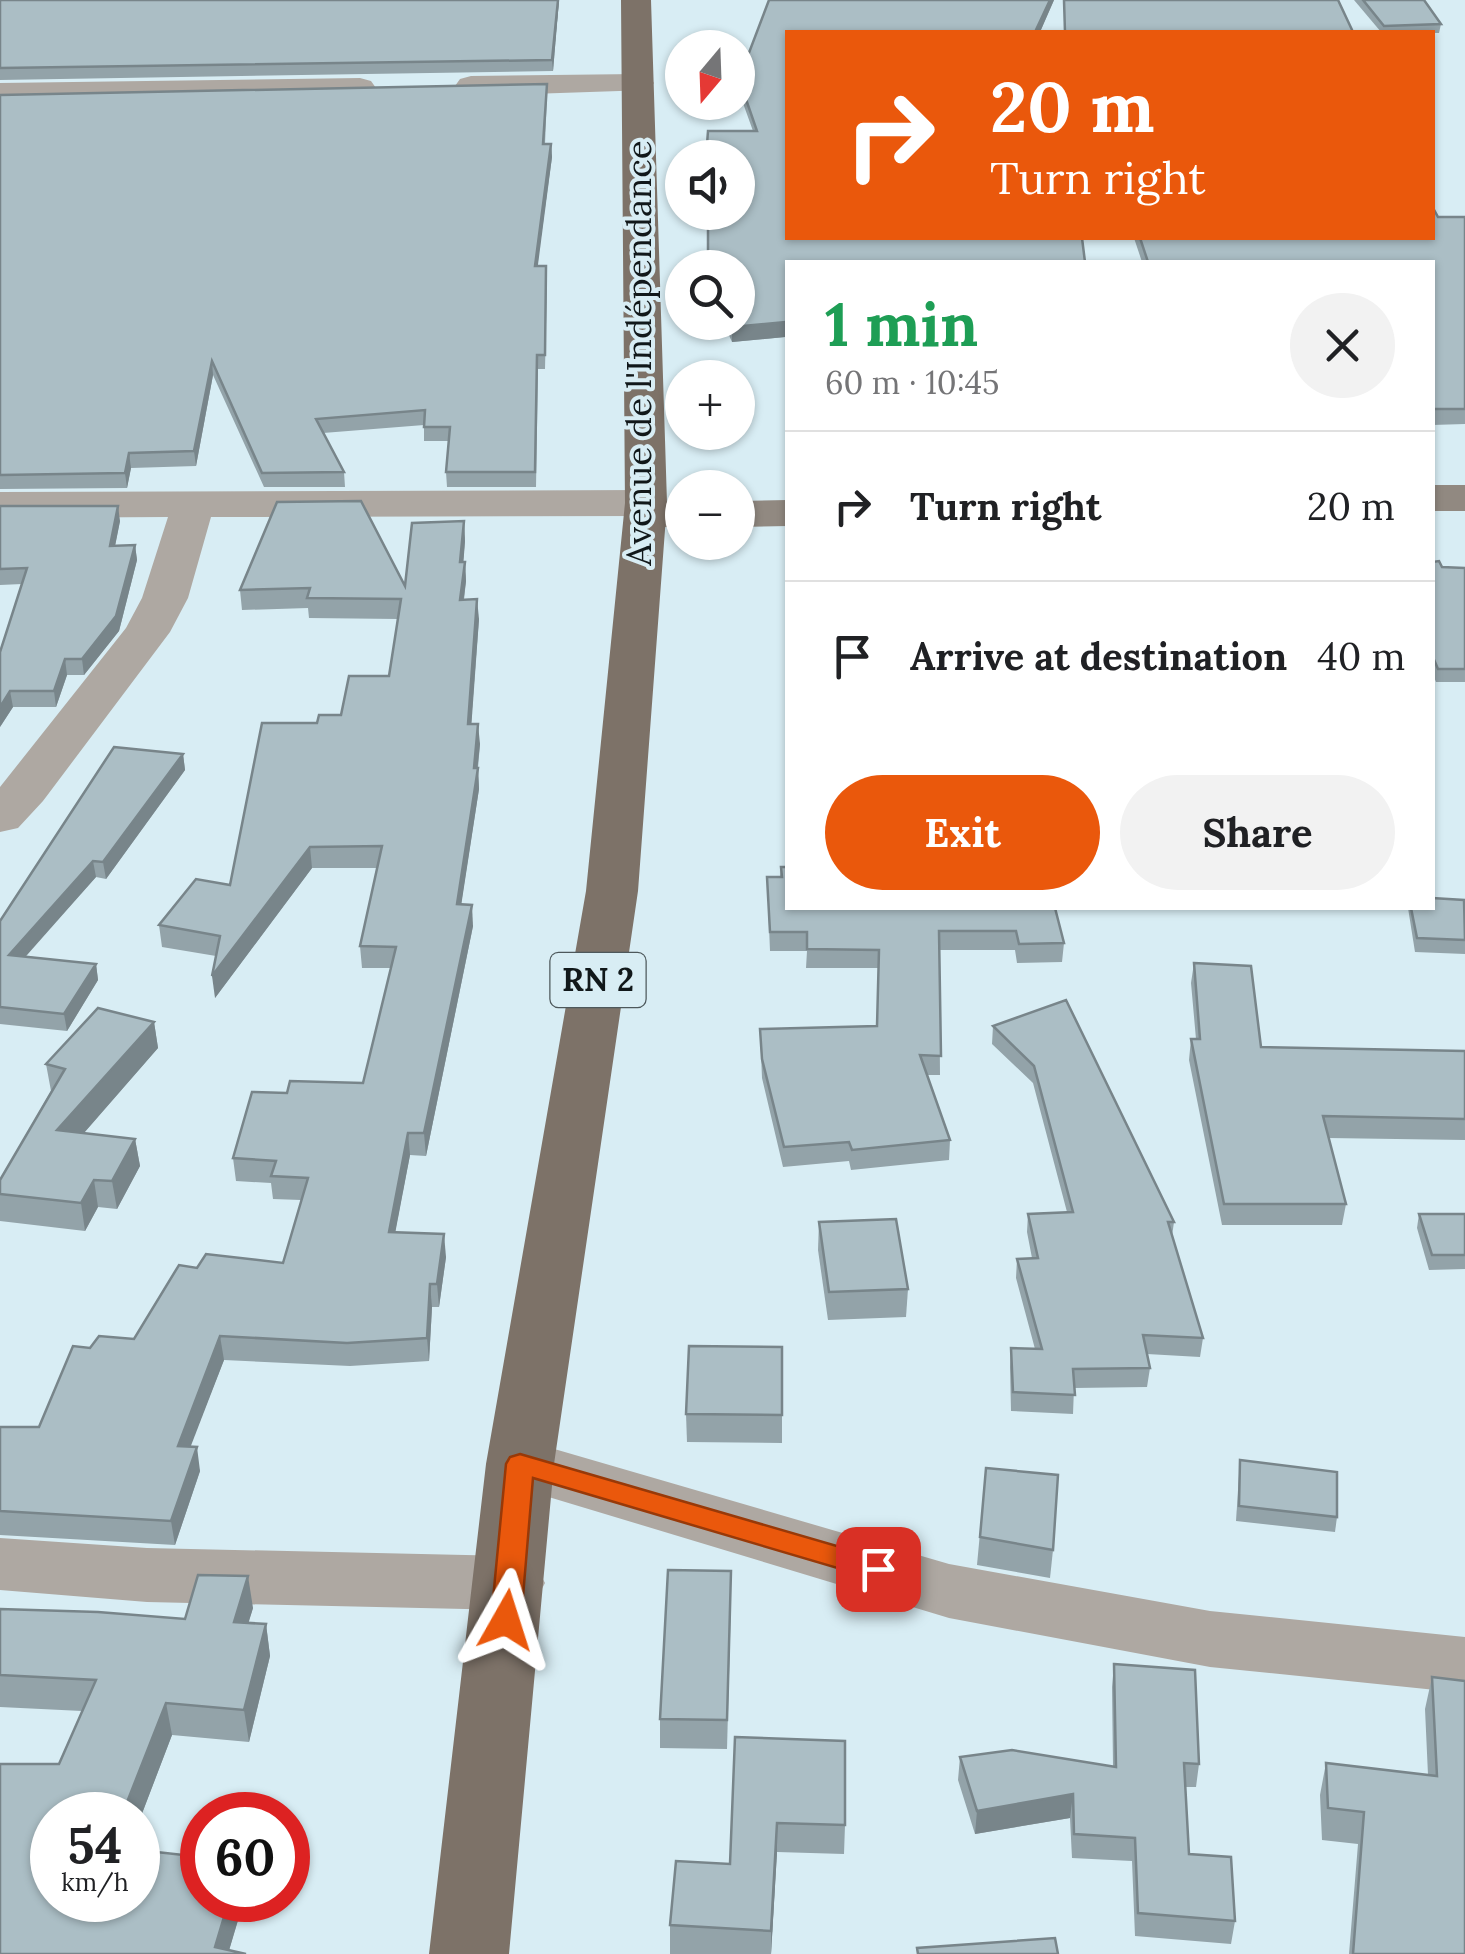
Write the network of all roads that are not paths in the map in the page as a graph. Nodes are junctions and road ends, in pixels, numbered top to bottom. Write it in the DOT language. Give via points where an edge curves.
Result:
graph roads {
  1 [pos="636,0"];
  2 [pos="638,83"];
  3 [pos="439,86"];
  4 [pos="399,87"];
  5 [pos="0,93"];
  6 [pos="1435,498"];
  7 [pos="1465,498"];
  8 [pos="0,504"];
  9 [pos="194,504"];
  10 [pos="658,511"];
  11 [pos="785,513"];
  12 [pos="755,514"];
  13 [pos="0,817"];
  14 [pos="520,1464"];
  15 [pos="0,1564"];
  16 [pos="510,1583"];
  17 [pos="1465,1665"];
  18 [pos="469,1954"];
  1 -- 2 [label="main road, Avenue de l'Indépendance / RN 2"];
  2 -- 3 [label="street"];
  2 -- 10 [label="main road, Avenue de l'Indépendance / RN 2"];
  4 -- 5 [label="street"];
  6 -- 7 [label="street"];
  8 -- 9 [label="street"];
  9 -- 10 [label="street"];
  9 -- 13 [label="street" via="165,598 146,632"];
  10 -- 14 [label="main road, Avenue de l'Indépendance / RN 2" via="612,892"];
  11 -- 12 [label="street"];
  14 -- 16 [label="main road, Avenue de l'Indépendance / RN 2"];
  14 -- 17 [label="street" via="948,1590 1210,1639"];
  15 -- 16 [label="street" via="147,1576"];
  16 -- 18 [label="main road, Avenue de l'Indépendance / RN 2"];
}
